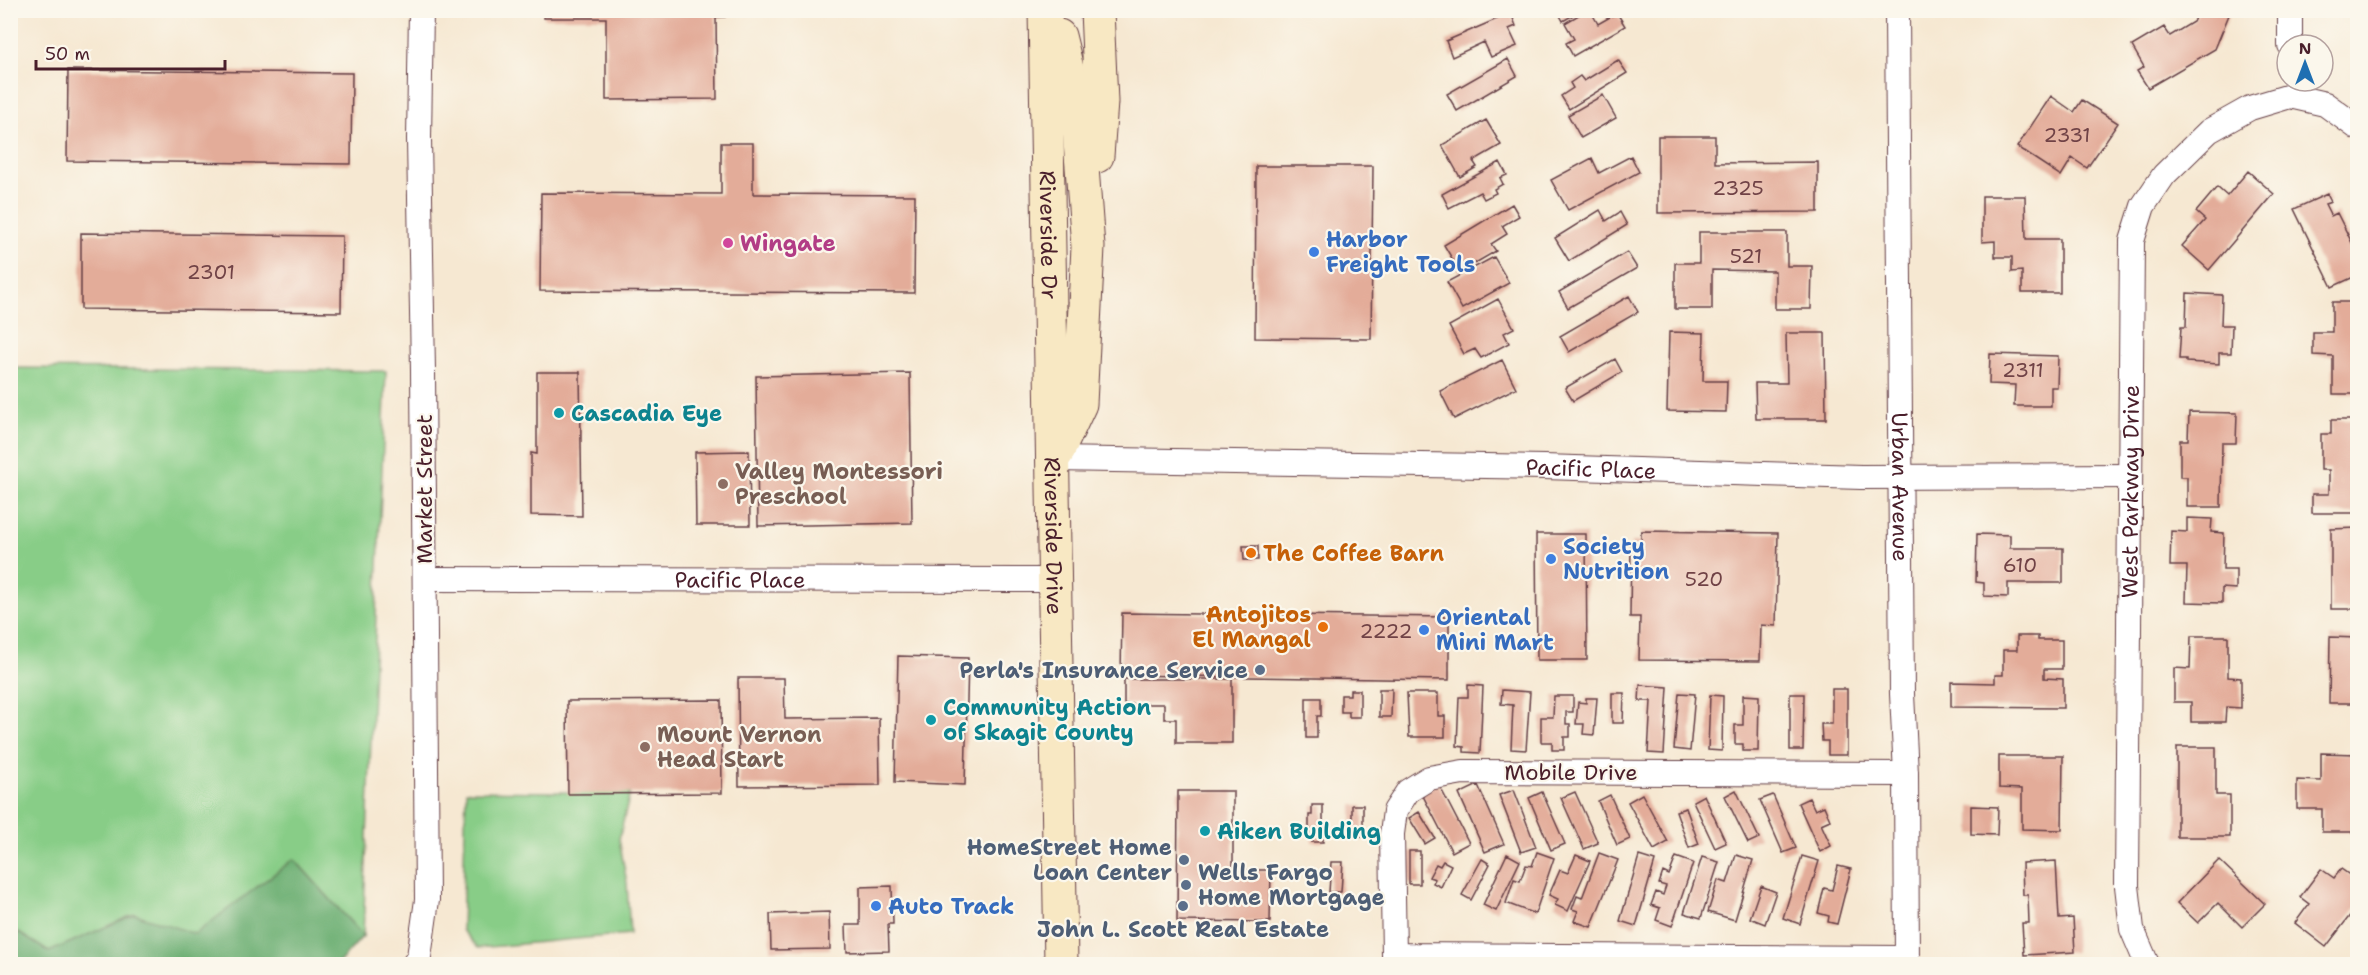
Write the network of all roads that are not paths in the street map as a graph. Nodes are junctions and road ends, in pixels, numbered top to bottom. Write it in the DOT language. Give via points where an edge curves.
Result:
graph roads {
  1 [pos="421,10"];
  2 [pos="1045,10"];
  3 [pos="1053,10"];
  4 [pos="1097,10"];
  5 [pos="1897,10"];
  6 [pos="2290,10"];
  7 [pos="2290,33"];
  8 [pos="2282,93"];
  9 [pos="2299,93"];
  10 [pos="2358,128"];
  11 [pos="1088,247"];
  12 [pos="1054,459"];
  13 [pos="2129,476"];
  14 [pos="1902,477"];
  15 [pos="425,579"];
  16 [pos="1056,580"];
  17 [pos="1906,774"];
  18 [pos="1907,961"];
  19 [pos="414,964"];
  20 [pos="1061,964"];
  21 [pos="2147,964"];
  1 -- 15 [label="street, Market Street"];
  2 -- 12 [label="main road, Riverside Dr"];
  3 -- 11 [label="main road, Riverside Drive" via="1078,114"];
  4 -- 11 [label="main road" via="1101,102"];
  5 -- 14 [label="street, Urban Avenue"];
  6 -- 7 [label="street"];
  8 -- 13 [label="street, West Parkway Drive" via="2209,131 2163,175 2143,206 2132,241"];
  9 -- 10 [label="street" via="2325,104"];
  11 -- 12 [label="main road, Riverside Drive" via="1080,404"];
  12 -- 14 [label="street, Pacific Place"];
  12 -- 16 [label="main road, Riverside Drive"];
  13 -- 14 [label="street, Pacific Place"];
  13 -- 21 [label="street, West Parkway Drive" via="2127,886 2132,929"];
  14 -- 17 [label="street, Urban Avenue"];
  15 -- 16 [label="street, Pacific Place"];
  15 -- 19 [label="street, Market Street" via="427,900 419,957"];
  16 -- 20 [label="main road, Riverside Drive"];
  17 -- 18 [label="street, Urban Avenue"];
  17 -- 18 [label="street, Mobile Drive" via="1462,772 1429,778 1408,791 1395,811 1392,834 1394,955"];
}
